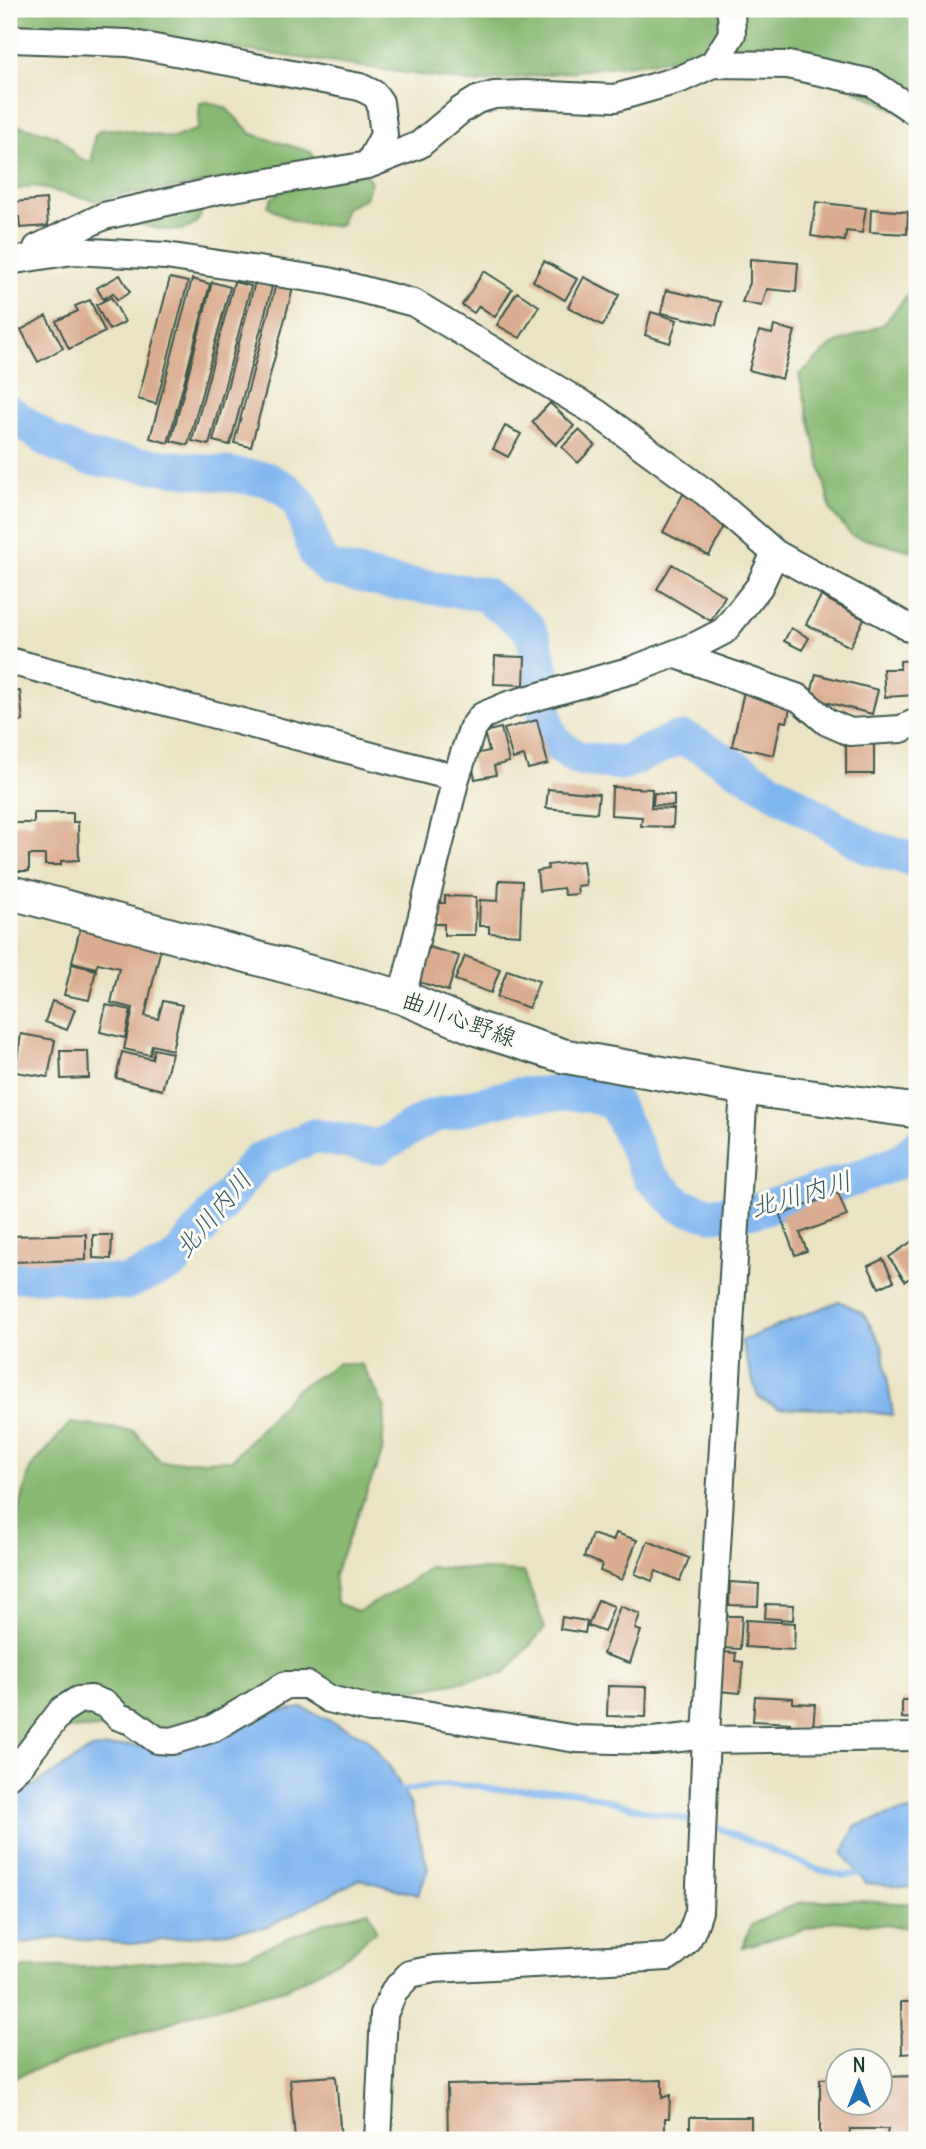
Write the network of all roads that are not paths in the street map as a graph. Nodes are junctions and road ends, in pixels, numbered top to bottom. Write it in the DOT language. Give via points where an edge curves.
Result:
graph roads {
  1 [pos="729,9"];
  2 [pos="9,39"];
  3 [pos="713,64"];
  4 [pos="917,113"];
  5 [pos="368,165"];
  6 [pos="9,263"];
  7 [pos="775,553"];
  8 [pos="917,632"];
  9 [pos="674,654"];
  10 [pos="9,661"];
  11 [pos="917,722"];
  12 [pos="456,778"];
  13 [pos="9,892"];
  14 [pos="402,997"];
  15 [pos="744,1088"];
  16 [pos="917,1111"];
  17 [pos="917,1737"];
  18 [pos="706,1738"];
  19 [pos="9,1775"];
  20 [pos="379,2140"];
  1 -- 3 [label="street" via="732,34"];
  2 -- 5 [label="street" via="128,43 360,87 380,102 384,135"];
  3 -- 4 [label="street" via="788,65 872,83"];
  3 -- 5 [label="street" via="681,79 615,98 494,95 461,110 419,145"];
  5 -- 6 [label="street" via="104,216"];
  6 -- 7 [label="street" via="73,251 166,256 329,281 414,303 597,413 706,493"];
  7 -- 8 [label="street"];
  7 -- 9 [label="street" via="759,587 724,631"];
  9 -- 11 [label="street" via="799,698 827,722 850,732 901,729"];
  9 -- 12 [label="street" via="482,716 472,729"];
  10 -- 12 [label="street"];
  12 -- 14 [label="street"];
  13 -- 14 [label="main road, 曲川心野線"];
  14 -- 15 [label="main road, 曲川心野線" via="478,1029 564,1056"];
  15 -- 16 [label="main road, 曲川心野線"];
  15 -- 18 [label="street"];
  17 -- 18 [label="street"];
  18 -- 19 [label="street" via="576,1739 370,1709 329,1699 307,1685 286,1685 212,1729 172,1741 157,1740 107,1705 78,1700 62,1710"];
  18 -- 20 [label="street" via="699,1911 683,1947 668,1957 410,1974 394,1992 384,2014"];
}
